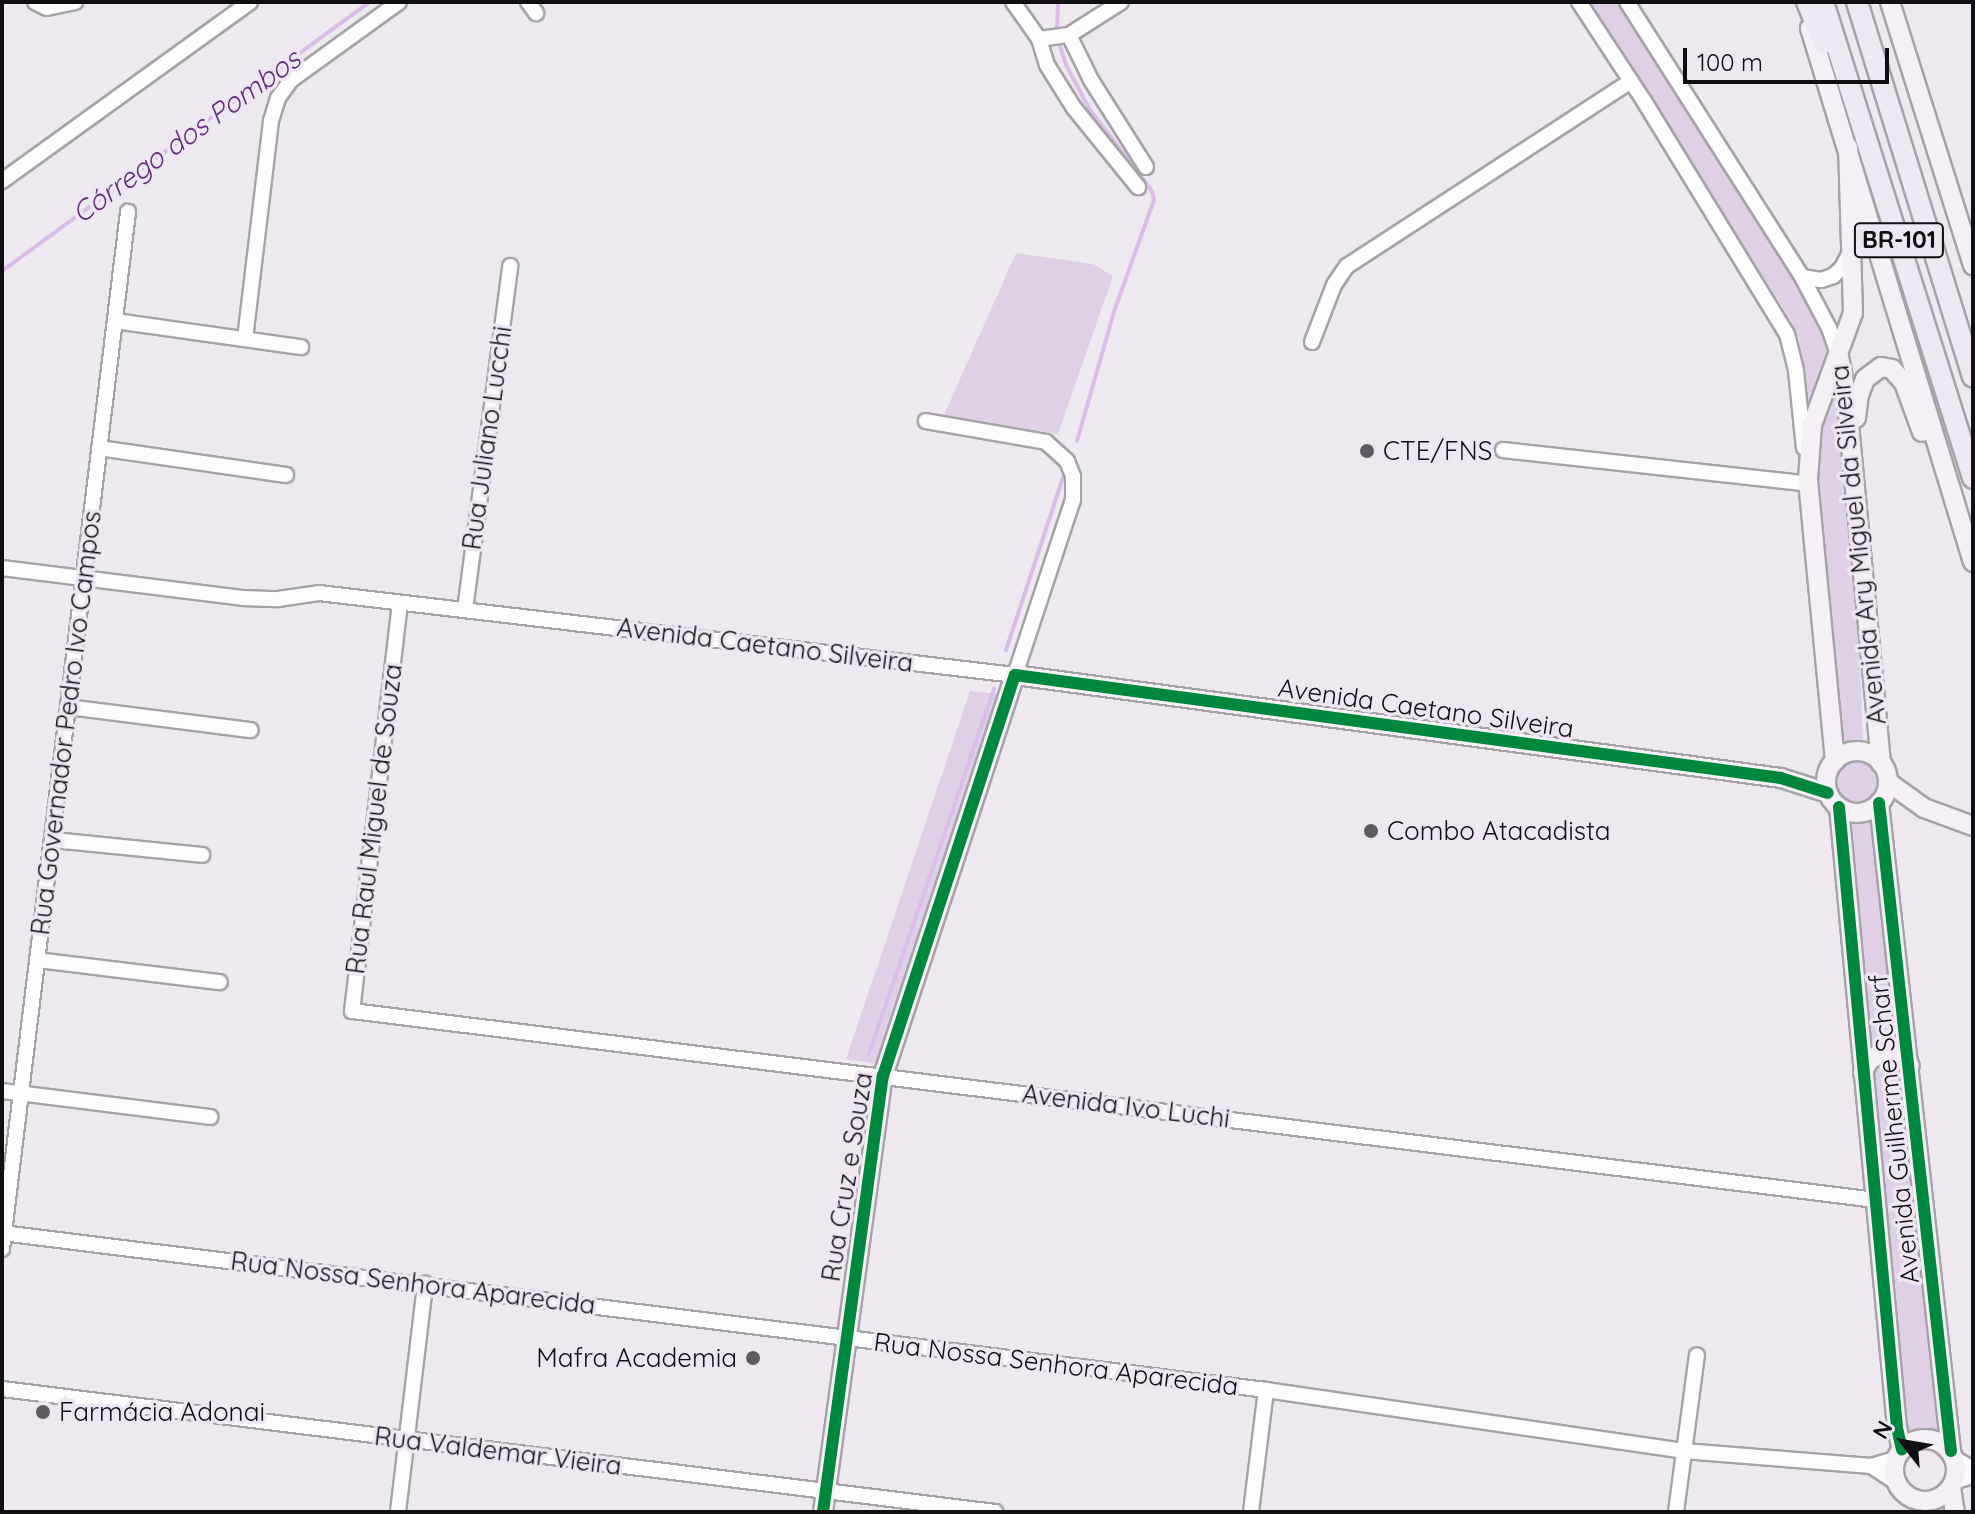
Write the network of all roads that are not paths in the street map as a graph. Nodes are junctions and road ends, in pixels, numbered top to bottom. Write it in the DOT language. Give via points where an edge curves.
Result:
graph roads {
  1 [pos="35,2"];
  2 [pos="250,2"];
  3 [pos="399,2"];
  4 [pos="1013,2"];
  5 [pos="1121,2"];
  6 [pos="1579,2"];
  7 [pos="1627,2"];
  8 [pos="1804,2"];
  9 [pos="1823,2"];
  10 [pos="1857,2"];
  11 [pos="1872,2"];
  12 [pos="1890,2"];
  13 [pos="70,4"];
  14 [pos="1068,35"];
  15 [pos="1041,38"];
  16 [pos="1631,81"];
  17 [pos="1887,92"];
  18 [pos="1863,127"];
  19 [pos="1848,147"];
  20 [pos="1146,167"];
  21 [pos="2,181"];
  22 [pos="1138,187"];
  23 [pos="128,212"];
  24 [pos="1853,245"];
  25 [pos="1973,265"];
  26 [pos="510,266"];
  27 [pos="1802,277"];
  28 [pos="115,321"];
  29 [pos="245,339"];
  30 [pos="1312,342"];
  31 [pos="301,347"];
  32 [pos="1839,357"];
  33 [pos="1973,376"];
  34 [pos="926,421"];
  35 [pos="99,448"];
  36 [pos="1503,450"];
  37 [pos="286,475"];
  38 [pos="1973,478"];
  39 [pos="1808,481"];
  40 [pos="1856,493"];
  41 [pos="1952,493"];
  42 [pos="1973,562"];
  43 [pos="2,568"];
  44 [pos="84,578"];
  45 [pos="400,603"];
  46 [pos="465,610"];
  47 [pos="1015,675"];
  48 [pos="68,707"];
  49 [pos="251,730"];
  50 [pos="1881,763"];
  51 [pos="1833,764"];
  52 [pos="1781,778"];
  53 [pos="1883,795"];
  54 [pos="1834,800"];
  55 [pos="1971,825"];
  56 [pos="53,840"];
  57 [pos="202,855"];
  58 [pos="37,960"];
  59 [pos="220,982"];
  60 [pos="375,1013"];
  61 [pos="1910,1066"];
  62 [pos="1863,1073"];
  63 [pos="883,1076"];
  64 [pos="2,1091"];
  65 [pos="21,1094"];
  66 [pos="210,1117"];
  67 [pos="1876,1200"];
  68 [pos="3,1239"];
  69 [pos="425,1284"];
  70 [pos="845,1337"];
  71 [pos="1697,1355"];
  72 [pos="2,1389"];
  73 [pos="1266,1390"];
  74 [pos="407,1439"];
  75 [pos="1684,1451"];
  76 [pos="1899,1454"];
  77 [pos="1952,1454"];
  78 [pos="1871,1466"];
  79 [pos="1973,1469"];
  80 [pos="1973,1476"];
  81 [pos="1952,1485"];
  82 [pos="1899,1487"];
  83 [pos="825,1491"];
  84 [pos="398,1512"];
  85 [pos="823,1512"];
  86 [pos="995,1512"];
  87 [pos="1251,1512"];
  88 [pos="1676,1512"];
  89 [pos="1904,1512"];
  90 [pos="1955,1512"];
  1 -- 13 [label="street" via="47,8"];
  2 -- 21 [label="street"];
  3 -- 29 [label="street" via="291,80 278,98"];
  4 -- 15 [label="street"];
  5 -- 14 [label="street"];
  6 -- 16 [label="street, Avenida Ary Miguel da Silveira"];
  7 -- 27 [label="street, Avenida Ary Miguel da Silveira"];
  8 -- 18 [label="highway"];
  8 -- 19 [label="main road"];
  9 -- 18 [label="highway, BR-101"];
  10 -- 17 [label="highway, BR-101"];
  11 -- 17 [label="highway"];
  12 -- 25 [label="main road"];
  14 -- 15 [label="street"];
  14 -- 20 [label="street"];
  15 -- 22 [label="street" via="1047,65 1074,108"];
  16 -- 30 [label="street" via="1347,266"];
  16 -- 39 [label="street, Avenida Ary Miguel da Silveira" via="1787,334"];
  17 -- 33 [label="highway, BR-101"];
  18 -- 38 [label="highway, BR-101"];
  19 -- 24 [label="main road"];
  19 -- 41 [label="main road"];
  23 -- 28 [label="street, Rua Governador Pedro Ivo Campos"];
  24 -- 27 [label="street" via="1833,276"];
  24 -- 32 [label="main road" via="1853,313"];
  26 -- 46 [label="street, Rua Juliano Lucchi"];
  27 -- 32 [label="street, Avenida Ary Miguel da Silveira"];
  28 -- 29 [label="street"];
  28 -- 35 [label="street, Rua Governador Pedro Ivo Campos"];
  29 -- 31 [label="street"];
  32 -- 39 [label="main road" via="1812,425"];
  32 -- 40 [label="main road, Avenida Ary Miguel da Silveira"];
  34 -- 47 [label="street" via="1046,442 1067,461 1073,476 1073,500"];
  35 -- 37 [label="street"];
  35 -- 44 [label="street, Rua Governador Pedro Ivo Campos"];
  36 -- 39 [label="street"];
  39 -- 51 [label="main road, Avenida Ary Miguel da Silveira"];
  40 -- 41 [label="main road" via="1859,395 1872,371 1881,367 1892,369 1904,383"];
  40 -- 50 [label="main road, Avenida Ary Miguel da Silveira"];
  41 -- 42 [label="main road"];
  43 -- 44 [label="street, Avenida Caetano Silveira"];
  44 -- 45 [label="street, Avenida Caetano Silveira" via="242,598 319,593"];
  44 -- 48 [label="street, Rua Governador Pedro Ivo Campos"];
  45 -- 46 [label="street, Avenida Caetano Silveira"];
  45 -- 60 [label="street, Rua Raul Miguel de Souza" via="352,1011"];
  46 -- 47 [label="street, Avenida Caetano Silveira"];
  47 -- 52 [label="main road, Avenida Caetano Silveira"];
  47 -- 63 [label="main road, Rua Cruz e Souza"];
  48 -- 49 [label="street"];
  48 -- 56 [label="street, Rua Governador Pedro Ivo Campos"];
  50 -- 51 [label="main road" via="1853,752"];
  50 -- 53 [label="main road"];
  51 -- 52 [label="main road, Avenida Caetano Silveira"];
  51 -- 54 [label="main road"];
  52 -- 54 [label="main road, Avenida Caetano Silveira"];
  53 -- 54 [label="main road" via="1864,812"];
  53 -- 55 [label="main road"];
  53 -- 61 [label="main road, Avenida Guilherme Scharf"];
  54 -- 62 [label="main road, Avenida Guilherme Scharf"];
  56 -- 57 [label="street"];
  56 -- 58 [label="street, Rua Governador Pedro Ivo Campos"];
  58 -- 59 [label="street"];
  58 -- 65 [label="street, Rua Governador Pedro Ivo Campos"];
  60 -- 63 [label="street, Avenida Ivo Luchi"];
  61 -- 62 [label="main road" via="1897,1053 1884,1051 1868,1061"];
  61 -- 77 [label="main road, Avenida Guilherme Scharf"];
  62 -- 67 [label="main road, Avenida Guilherme Scharf"];
  63 -- 67 [label="street, Avenida Ivo Luchi"];
  63 -- 70 [label="main road, Rua Cruz e Souza"];
  64 -- 65 [label="street"];
  65 -- 66 [label="street"];
  65 -- 68 [label="street, Rua Governador Pedro Ivo Campos"];
  67 -- 76 [label="main road, Avenida Guilherme Scharf"];
  68 -- 69 [label="street, Rua Nossa Senhora Aparecida"];
  69 -- 70 [label="street, Rua Nossa Senhora Aparecida"];
  69 -- 74 [label="street"];
  70 -- 73 [label="street, Rua Nossa Senhora Aparecida"];
  70 -- 83 [label="main road, Rua Cruz e Souza"];
  71 -- 75 [label="street"];
  72 -- 74 [label="street, Rua Valdemar Vieira"];
  73 -- 75 [label="street, Rua Nossa Senhora Aparecida"];
  73 -- 87 [label="street"];
  74 -- 83 [label="street, Rua Valdemar Vieira"];
  74 -- 84 [label="street"];
  75 -- 78 [label="street, Rua Nossa Senhora Aparecida"];
  75 -- 88 [label="street"];
  76 -- 77 [label="main road" via="1913,1441 1927,1439 1940,1442"];
  76 -- 78 [label="street, Rua Nossa Senhora Aparecida"];
  76 -- 82 [label="main road"];
  77 -- 79 [label="street"];
  77 -- 81 [label="main road"];
  78 -- 82 [label="street, Rua Nossa Senhora Aparecida"];
  80 -- 81 [label="street"];
  81 -- 82 [label="main road" via="1927,1501 1914,1499"];
  81 -- 90 [label="main road"];
  82 -- 89 [label="main road"];
  83 -- 85 [label="main road, Rua Cruz e Souza"];
  83 -- 86 [label="street, Rua Valdemar Vieira"];
}
